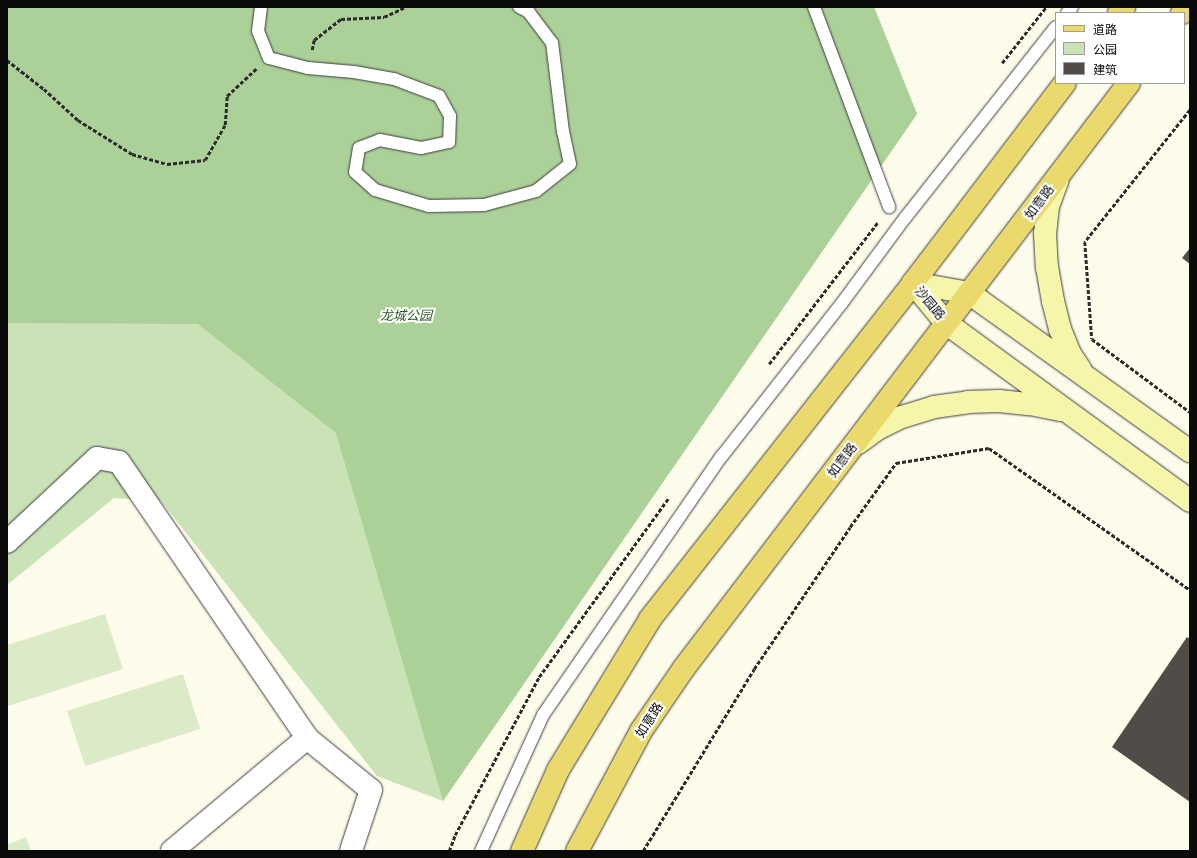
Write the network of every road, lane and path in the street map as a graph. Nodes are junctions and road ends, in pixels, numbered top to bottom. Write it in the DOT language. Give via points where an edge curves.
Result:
graph roads {
  1 [pos="261,7"];
  2 [pos="405,7"];
  3 [pos="519,7"];
  4 [pos="814,7"];
  5 [pos="1055,28"];
  6 [pos="269,58"];
  7 [pos="7,60"];
  8 [pos="308,68"];
  9 [pos="1064,84"];
  10 [pos="1128,84"];
  11 [pos="1190,110"];
  12 [pos="1060,174"];
  13 [pos="889,207"];
  14 [pos="913,283"];
  15 [pos="969,293"];
  16 [pos="946,323"];
  17 [pos="1084,375"];
  18 [pos="1066,410"];
  19 [pos="1190,412"];
  20 [pos="850,449"];
  21 [pos="1190,451"];
  22 [pos="1190,501"];
  23 [pos="7,542"];
  24 [pos="1190,590"];
  25 [pos="307,738"];
  26 [pos="172,851"];
  27 [pos="351,851"];
  28 [pos="481,851"];
  29 [pos="522,851"];
  30 [pos="577,851"];
  31 [pos="643,851"];
  1 -- 6 [label="lane" via="258,31"];
  2 -- 8 [label="path" via="384,17 341,19 314,40"];
  3 -- 8 [label="lane" via="529,12 552,43 563,132 570,164 536,191 484,205 429,206 375,190 355,172 359,148 380,140 421,148 449,142 450,116 439,96 394,79"];
  4 -- 13 [label="lane"];
  5 -- 28 [label="lane" via="722,456 543,715"];
  6 -- 7 [label="path" via="227,96 224,125 205,160 167,164 132,154 78,120"];
  6 -- 8 [label="lane"];
  9 -- 14 [label="main road"];
  10 -- 12 [label="main road, 如意路"];
  11 -- 19 [label="path" via="1085,242 1092,339"];
  12 -- 15 [label="main road, 如意路"];
  12 -- 17 [label="street" via="1048,206 1045,233 1047,267 1060,330 1070,354"];
  14 -- 15 [label="street, 沙园路"];
  14 -- 16 [label="street, 沙园路"];
  14 -- 29 [label="main road" via="650,619 558,770"];
  15 -- 16 [label="main road, 如意路"];
  15 -- 17 [label="street, 沙园路"];
  16 -- 18 [label="street, 沙园路"];
  16 -- 20 [label="main road, 如意路"];
  17 -- 21 [label="street, 沙园路"];
  18 -- 20 [label="street" via="999,401 934,407 902,417 877,429"];
  18 -- 22 [label="street, 沙园路"];
  20 -- 30 [label="main road, 如意路" via="675,681 641,732"];
  23 -- 25 [label="street" via="97,458 119,462"];
  24 -- 31 [label="path" via="990,448 896,463 754,669"];
  25 -- 26 [label="street"];
  25 -- 27 [label="street" via="371,790"];
}
